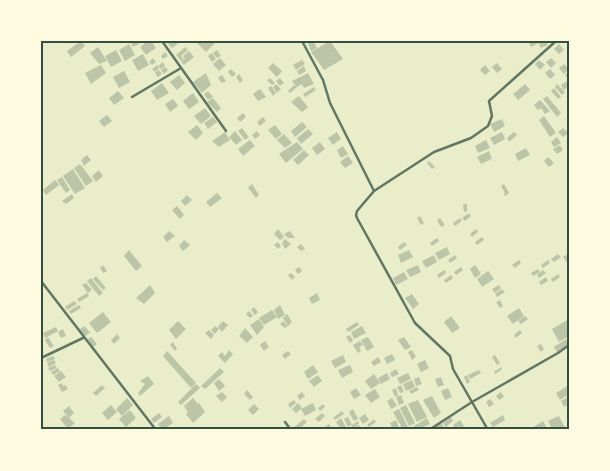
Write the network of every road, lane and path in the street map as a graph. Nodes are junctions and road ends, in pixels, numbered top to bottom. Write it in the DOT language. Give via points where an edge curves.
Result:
graph roads {
  1 [pos="162,41"];
  2 [pos="302,41"];
  3 [pos="556,41"];
  4 [pos="181,68"];
  5 [pos="132,97"];
  6 [pos="226,131"];
  7 [pos="374,191"];
  8 [pos="41,281"];
  9 [pos="83,337"];
  10 [pos="569,345"];
  11 [pos="41,358"];
  12 [pos="472,402"];
  13 [pos="286,422"];
  14 [pos="156,430"];
  15 [pos="291,430"];
  16 [pos="429,430"];
  17 [pos="488,430"];
  1 -- 4 [label="street"];
  2 -- 7 [label="street"];
  3 -- 7 [label="street" via="489,101 492,116 488,126 471,138 434,152"];
  4 -- 5 [label="street"];
  4 -- 6 [label="street"];
  7 -- 12 [label="street" via="357,211 357,218 415,323 450,356"];
  8 -- 9 [label="street"];
  9 -- 11 [label="street"];
  9 -- 14 [label="street"];
  10 -- 12 [label="street"];
  12 -- 16 [label="street"];
  12 -- 17 [label="street"];
  13 -- 15 [label="street"];
}
